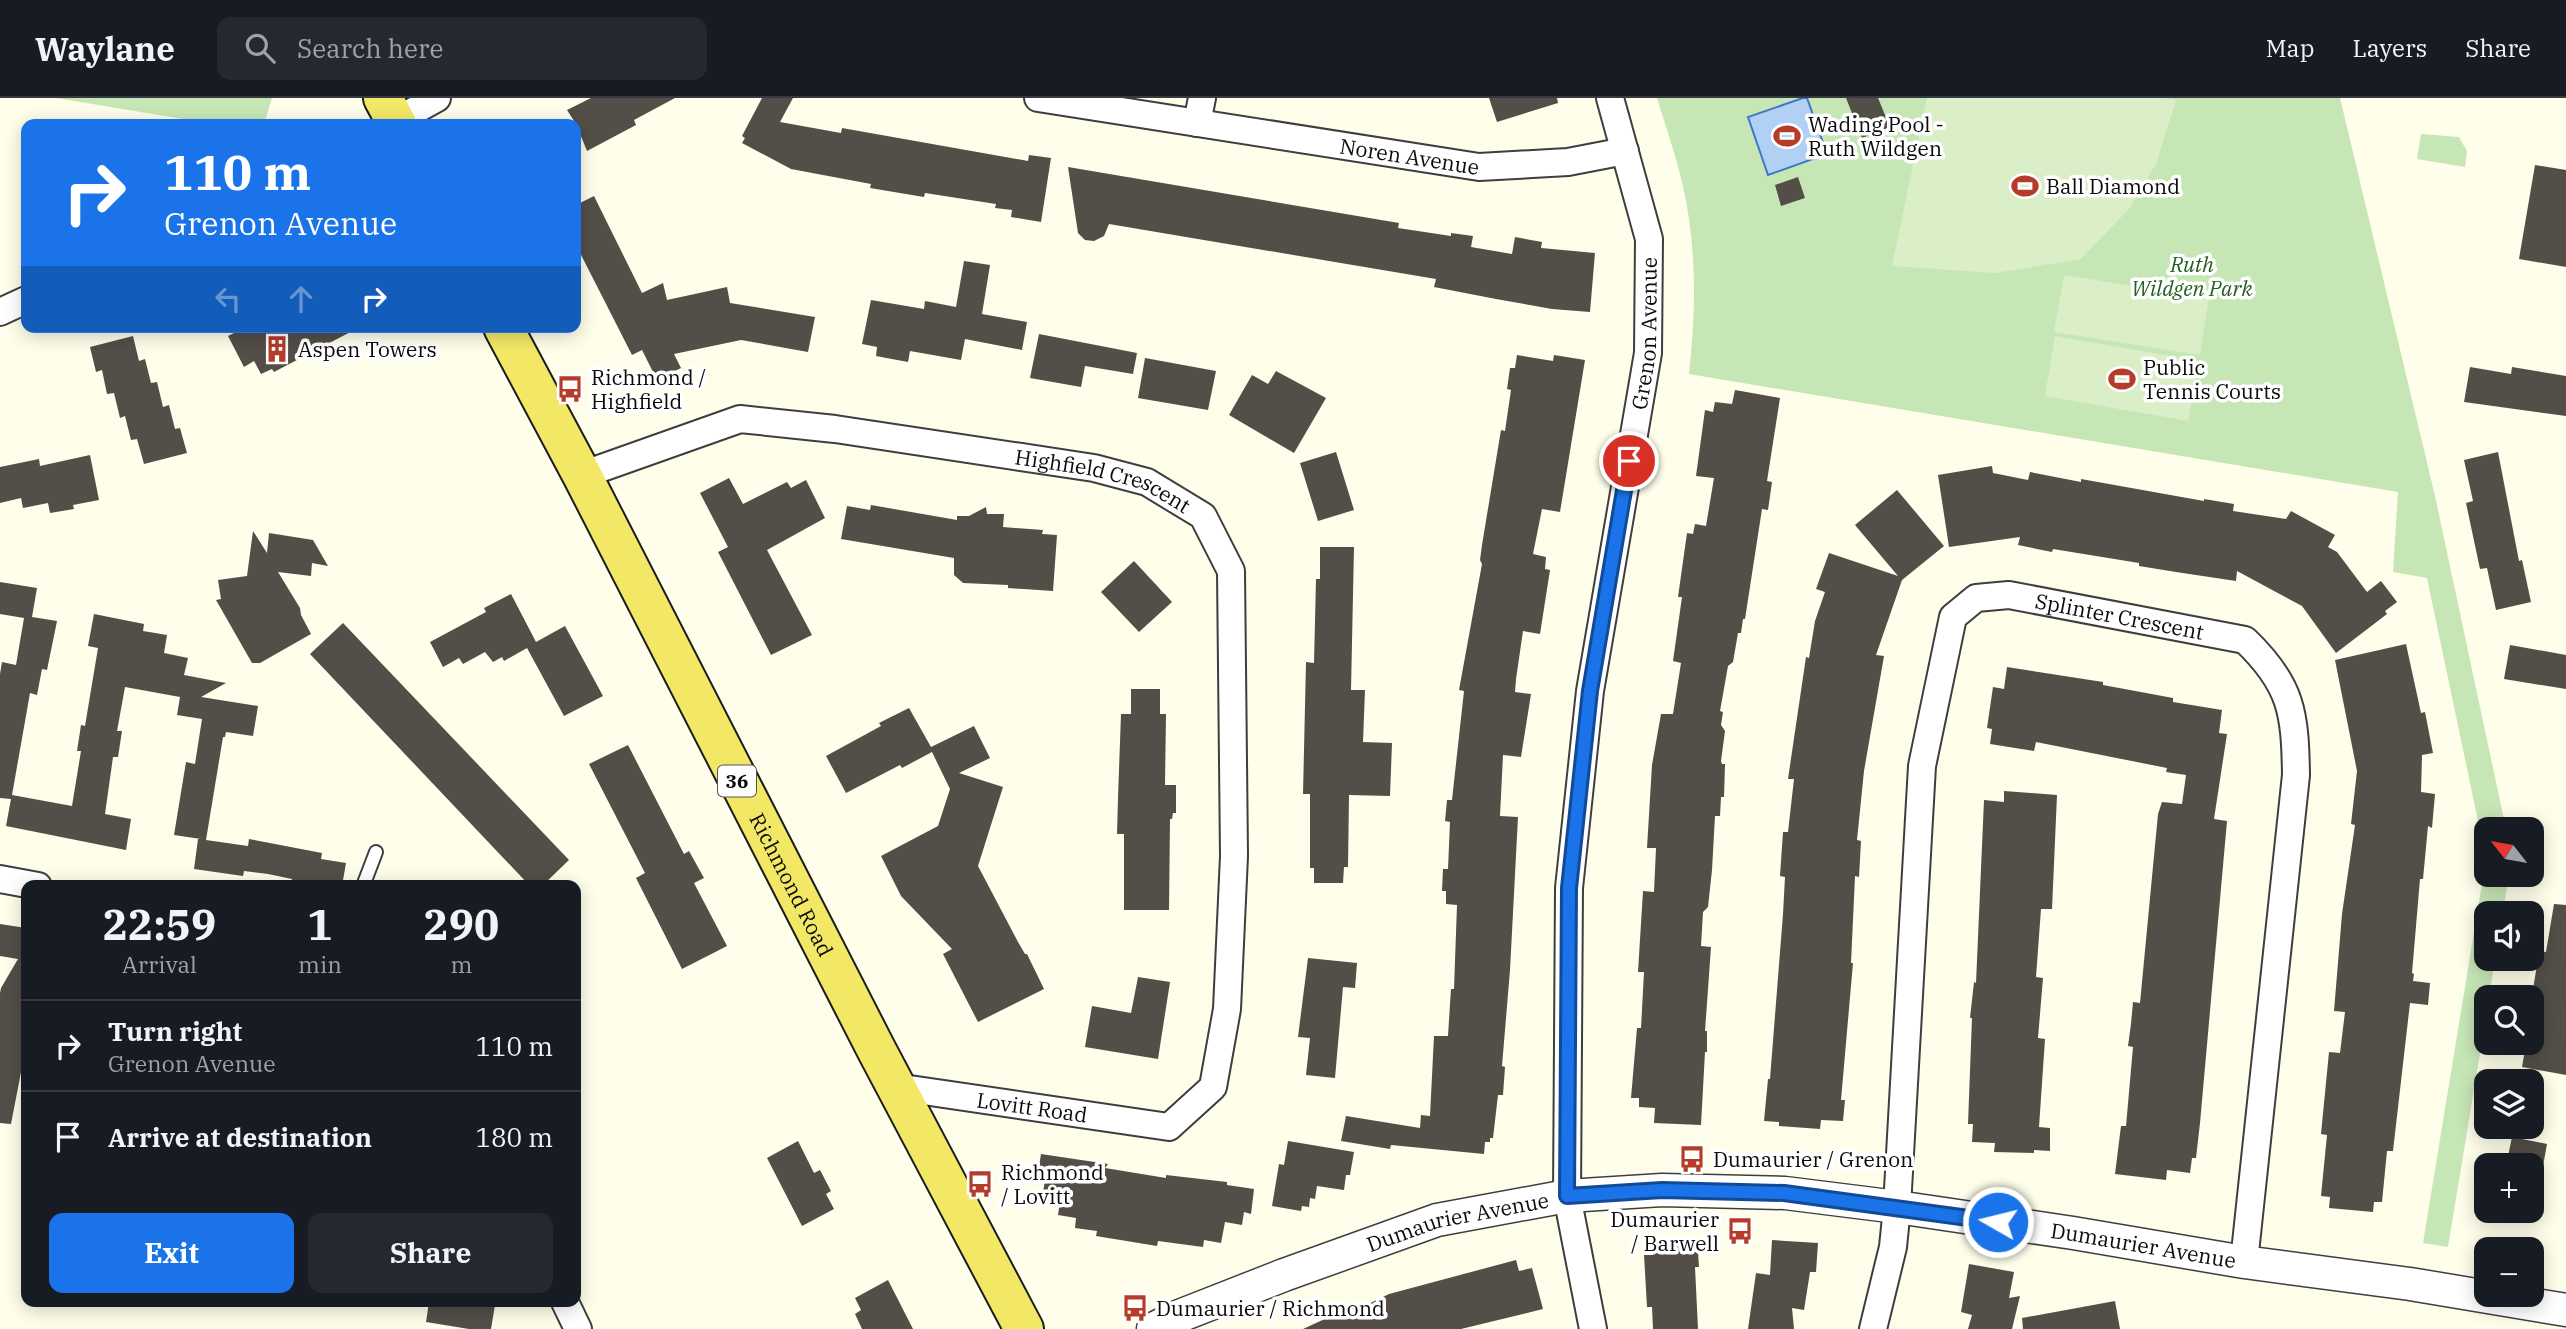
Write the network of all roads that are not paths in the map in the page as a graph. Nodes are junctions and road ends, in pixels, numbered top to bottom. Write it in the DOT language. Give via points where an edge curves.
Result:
graph roads {
  1 [pos="437,98"];
  2 [pos="1038,98"];
  3 [pos="1610,98"];
  4 [pos="1199,111"];
  5 [pos="392,117"];
  6 [pos="1625,151"];
  7 [pos="21,302"];
  8 [pos="0,312"];
  9 [pos="506,333"];
  10 [pos="582,475"];
  11 [pos="376,852"];
  12 [pos="0,879"];
  13 [pos="365,880"];
  14 [pos="21,883"];
  15 [pos="896,1087"];
  16 [pos="1169,1127"];
  17 [pos="1567,1196"];
  18 [pos="1897,1207"];
  19 [pos="2244,1262"];
  20 [pos="567,1307"];
  21 [pos="2566,1310"];
  22 [pos="578,1329"];
  23 [pos="1024,1329"];
  24 [pos="1153,1329"];
  25 [pos="1593,1329"];
  26 [pos="1873,1329"];
  1 -- 5 [label="street"];
  2 -- 4 [label="street, Noren Avenue"];
  3 -- 6 [label="street, Grenon Avenue"];
  4 -- 6 [label="street, Noren Avenue" via="1479,167 1568,162"];
  6 -- 17 [label="street, Grenon Avenue" via="1649,239 1648,353 1590,691 1569,888"];
  7 -- 8 [label="street"];
  9 -- 10 [label="main road, Richmond Road / 36"];
  10 -- 15 [label="main road, Richmond Road / 36"];
  10 -- 16 [label="street, Highfield Crescent" via="740,419 1094,468 1147,482 1203,516 1231,571 1234,856 1227,1009 1213,1087"];
  11 -- 13 [label="lane"];
  12 -- 14 [label="street"];
  15 -- 16 [label="street, Lovitt Road"];
  15 -- 23 [label="main road, Richmond Road / 36"];
  17 -- 18 [label="street, Dumaurier Avenue" via="1662,1190 1784,1193"];
  17 -- 24 [label="street, Dumaurier Avenue" via="1437,1220"];
  17 -- 25 [label="street, Grenon Avenue"];
  18 -- 19 [label="street, Dumaurier Avenue"];
  18 -- 19 [label="street, Splinter Crescent" via="1922,766 1953,617 1976,598 2009,595 2245,640 2268,661 2287,693 2295,775"];
  18 -- 26 [label="street, Splinter Crescent" via="1893,1247"];
  19 -- 21 [label="street, Dumaurier Avenue"];
  20 -- 22 [label="street"];
}
